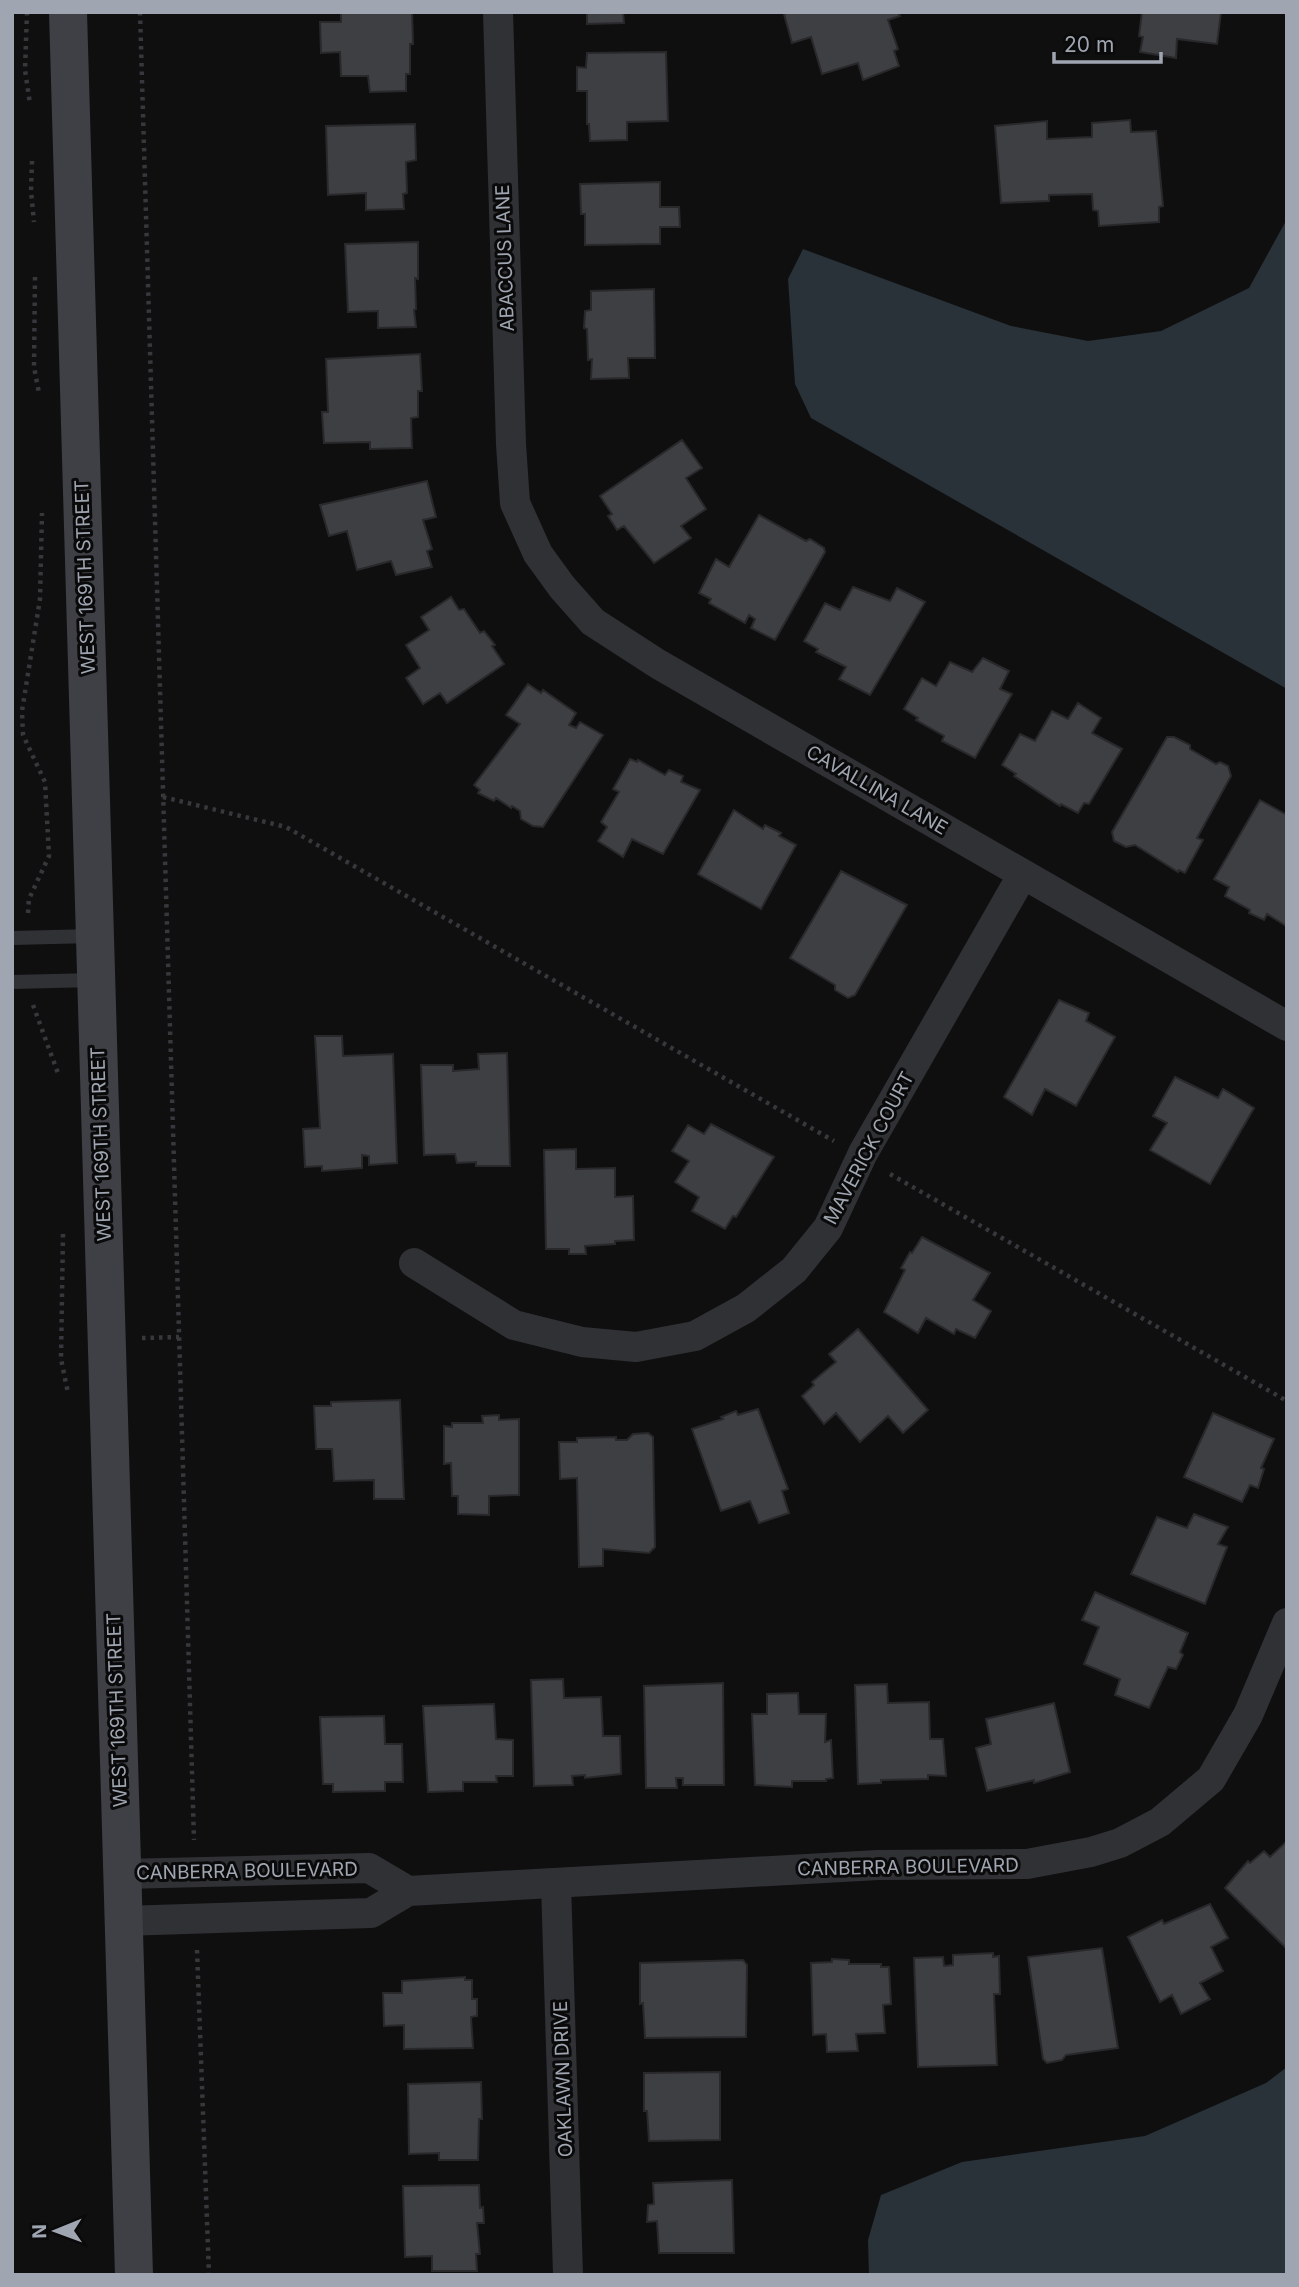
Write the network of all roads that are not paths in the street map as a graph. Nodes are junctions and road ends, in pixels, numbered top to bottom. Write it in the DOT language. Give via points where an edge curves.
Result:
graph roads {
  1 [pos="68,12"];
  2 [pos="498,12"];
  3 [pos="515,503"];
  4 [pos="1023,874"];
  5 [pos="96,936"];
  6 [pos="18,938"];
  7 [pos="96,980"];
  8 [pos="12,982"];
  9 [pos="1287,1026"];
  10 [pos="414,1263"];
  11 [pos="1287,1623"];
  12 [pos="122,1874"];
  13 [pos="556,1884"];
  14 [pos="408,1891"];
  15 [pos="123,1921"];
  16 [pos="134,2275"];
  17 [pos="568,2275"];
  1 -- 5 [label="street, WEST 169TH STREET"];
  2 -- 3 [label="street, ABACCUS LANE"];
  3 -- 4 [label="street, CAVALLINA LANE" via="538,554 593,622"];
  4 -- 9 [label="street, CAVALLINA LANE"];
  4 -- 10 [label="street, MAVERICK COURT" via="861,1157 828,1228 794,1270 746,1308 695,1336 636,1347 582,1342 514,1325"];
  5 -- 6 [label="lane"];
  5 -- 7 [label="street, WEST 169TH STREET"];
  7 -- 8 [label="lane"];
  7 -- 12 [label="street, WEST 169TH STREET"];
  11 -- 13 [label="street, CANBERRA BOULEVARD" via="1248,1715 1211,1779 1160,1822 1120,1843 1027,1864 878,1865"];
  12 -- 14 [label="street, CANBERRA BOULEVARD" via="369,1868"];
  12 -- 15 [label="street, WEST 169TH STREET"];
  13 -- 14 [label="street, CANBERRA BOULEVARD"];
  13 -- 17 [label="street, OAKLAWN DRIVE"];
  14 -- 15 [label="street, CANBERRA BOULEVARD" via="371,1913"];
  15 -- 16 [label="street, WEST 169TH STREET"];
}
